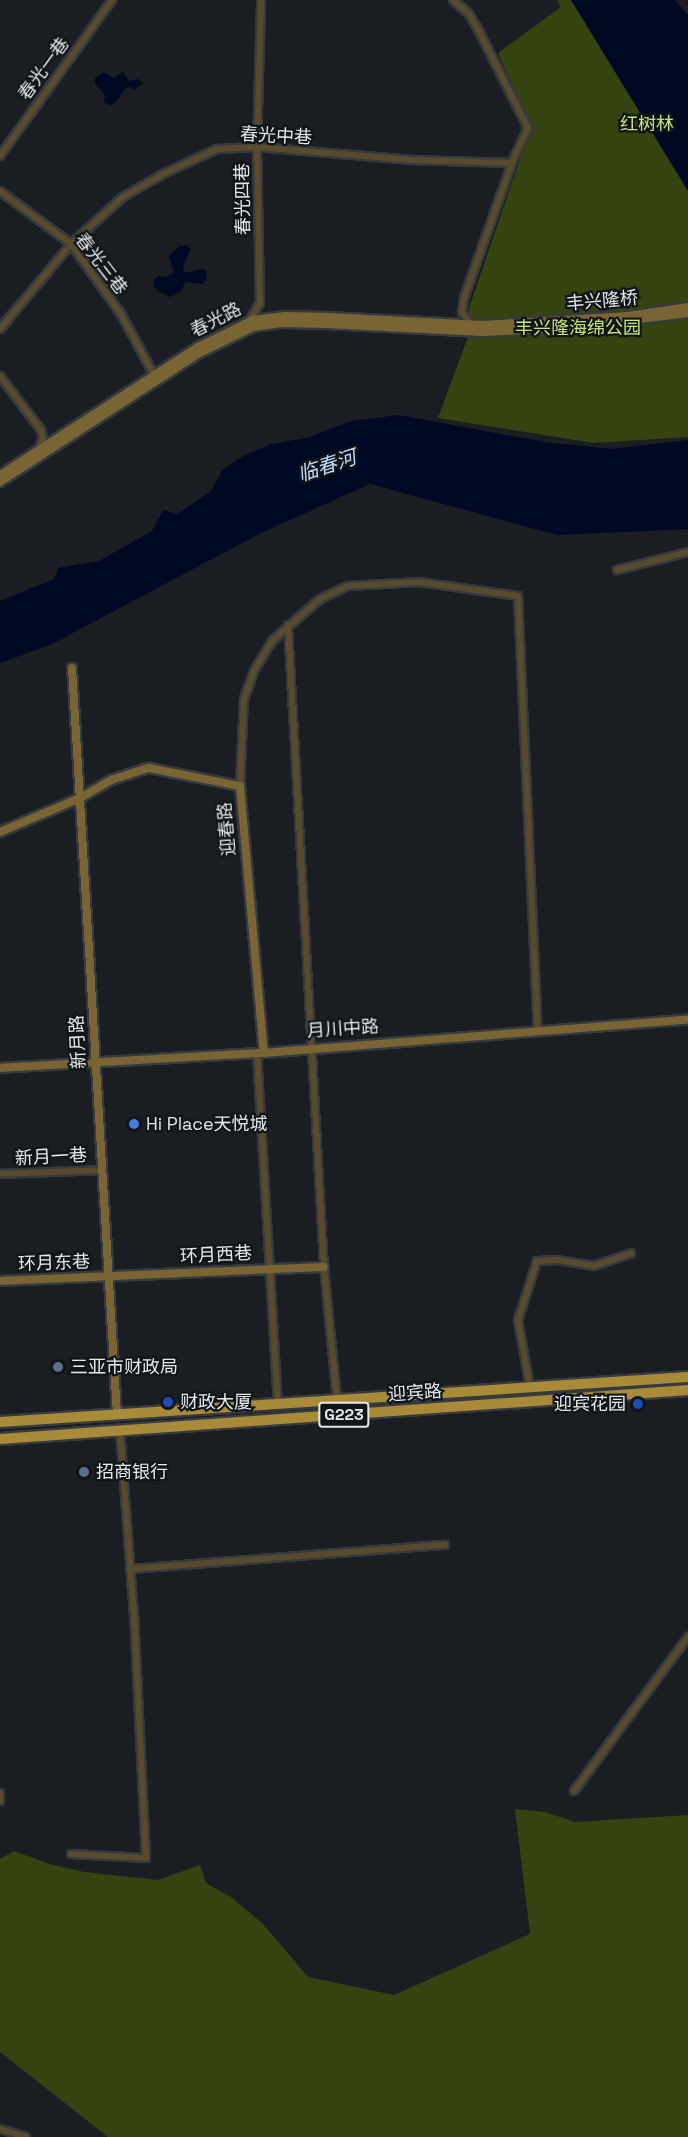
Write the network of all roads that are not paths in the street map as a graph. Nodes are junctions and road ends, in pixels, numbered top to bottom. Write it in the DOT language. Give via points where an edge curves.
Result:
graph roads {
  1 [pos="112,0"];
  2 [pos="261,0"];
  3 [pos="453,0"];
  4 [pos="256,147"];
  5 [pos="0,156"];
  6 [pos="512,163"];
  7 [pos="0,192"];
  8 [pos="71,244"];
  9 [pos="688,307"];
  10 [pos="688,313"];
  11 [pos="606,321"];
  12 [pos="248,322"];
  13 [pos="472,325"];
  14 [pos="483,328"];
  15 [pos="0,329"];
  16 [pos="154,375"];
  17 [pos="0,376"];
  18 [pos="39,449"];
  19 [pos="0,475"];
  20 [pos="0,482"];
  21 [pos="688,552"];
  22 [pos="617,570"];
  23 [pos="288,626"];
  24 [pos="72,668"];
  25 [pos="240,786"];
  26 [pos="80,798"];
  27 [pos="0,832"];
  28 [pos="688,1020"];
  29 [pos="538,1031"];
  30 [pos="311,1048"];
  31 [pos="260,1053"];
  32 [pos="96,1063"];
  33 [pos="0,1068"];
  34 [pos="102,1170"];
  35 [pos="0,1174"];
  36 [pos="632,1253"];
  37 [pos="324,1267"];
  38 [pos="269,1269"];
  39 [pos="109,1277"];
  40 [pos="0,1281"];
  41 [pos="688,1377"];
  42 [pos="530,1387"];
  43 [pos="688,1390"];
  44 [pos="337,1400"];
  45 [pos="278,1404"];
  46 [pos="117,1414"];
  47 [pos="0,1422"];
  48 [pos="120,1431"];
  49 [pos="0,1439"];
  50 [pos="445,1545"];
  51 [pos="130,1569"];
  52 [pos="688,1637"];
  53 [pos="574,1791"];
  54 [pos="0,1793"];
  55 [pos="0,1801"];
  56 [pos="71,1854"];
  57 [pos="0,2129"];
  58 [pos="26,2137"];
  1 -- 5 [label="street, 春光一巷"];
  2 -- 4 [label="street, 春光四巷"];
  3 -- 6 [label="street" via="480,31 528,128"];
  4 -- 6 [label="street, 春光中巷" via="412,160"];
  4 -- 8 [label="street, 春光中巷" via="217,149 163,174 123,197"];
  4 -- 12 [label="street, 春光四巷" via="260,303"];
  6 -- 13 [label="street" via="464,298 462,312"];
  7 -- 8 [label="street, 春光三巷"];
  8 -- 15 [label="street, 春光中巷"];
  8 -- 16 [label="street, 春光三巷" via="121,314"];
  9 -- 11 [label="street, 丰兴隆桥"];
  10 -- 11 [label="street, 丰兴隆桥"];
  11 -- 14 [label="street, 丰兴隆桥"];
  12 -- 13 [label="street, 春光路" via="284,316"];
  12 -- 16 [label="street, 春光路"];
  13 -- 14 [label="street, 春光路"];
  14 -- 20 [label="street, 春光路" via="316,324 253,327 198,354"];
  16 -- 18 [label="street, 春光路"];
  17 -- 18 [label="street" via="41,430"];
  18 -- 19 [label="street, 春光路"];
  21 -- 22 [label="street"];
  23 -- 25 [label="street" via="272,641 254,671 244,699"];
  23 -- 29 [label="street" via="320,600 348,586 419,582 518,596"];
  23 -- 30 [label="street"];
  24 -- 26 [label="street, 新月路"];
  25 -- 26 [label="street, 迎春路" via="149,768 111,780"];
  25 -- 31 [label="street, 迎春路"];
  26 -- 27 [label="street, 迎春路"];
  26 -- 32 [label="street, 新月路"];
  28 -- 29 [label="street, 月川中路"];
  29 -- 30 [label="street, 月川中路"];
  30 -- 31 [label="street, 月川中路"];
  30 -- 37 [label="street"];
  31 -- 32 [label="street, 月川中路"];
  31 -- 38 [label="street"];
  32 -- 33 [label="street, 月川中路"];
  32 -- 34 [label="street, 新月路"];
  34 -- 35 [label="street, 新月一巷"];
  34 -- 39 [label="street, 新月路"];
  36 -- 42 [label="street" via="594,1266 537,1261 519,1320"];
  37 -- 38 [label="street, 环月西巷"];
  37 -- 44 [label="street"];
  38 -- 39 [label="street, 环月西巷"];
  38 -- 45 [label="street"];
  39 -- 40 [label="street, 环月东巷"];
  39 -- 46 [label="street, 新月路"];
  41 -- 42 [label="highway, 迎宾路 / G223"];
  42 -- 44 [label="highway, 迎宾路 / G223"];
  43 -- 48 [label="highway, 迎宾路 / G223"];
  44 -- 45 [label="highway, 迎宾路 / G223"];
  45 -- 46 [label="highway, 迎宾路 / G223"];
  46 -- 47 [label="highway, 迎宾路 / G223"];
  48 -- 49 [label="highway, 迎宾路 / G223"];
  48 -- 51 [label="street"];
  50 -- 51 [label="street"];
  51 -- 56 [label="street" via="146,1858"];
  52 -- 53 [label="street"];
  54 -- 55 [label="street"];
  57 -- 58 [label="street"];
}
